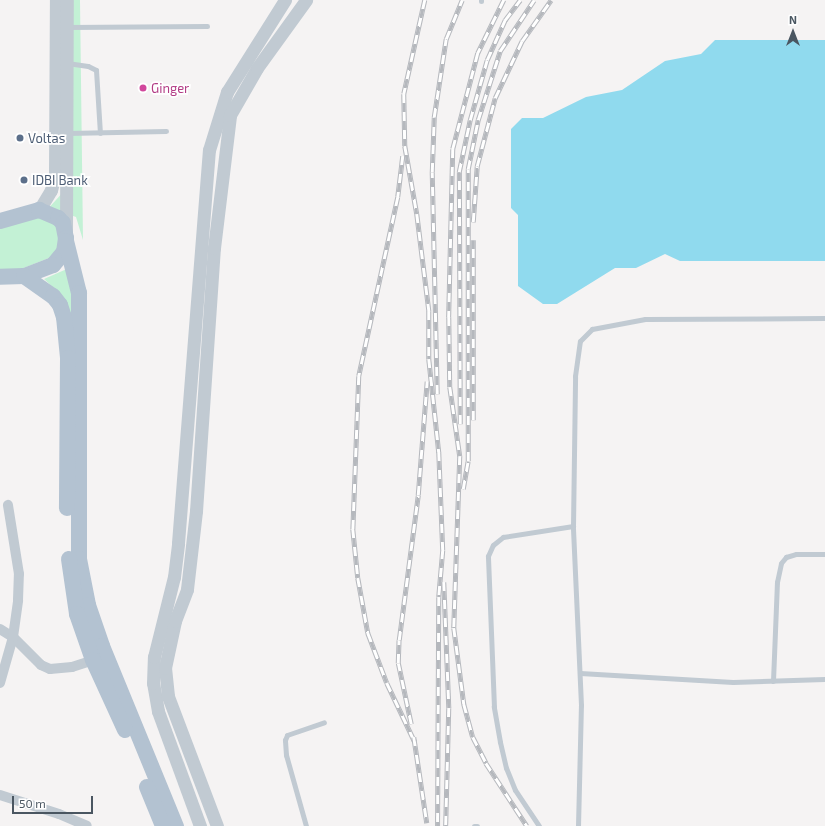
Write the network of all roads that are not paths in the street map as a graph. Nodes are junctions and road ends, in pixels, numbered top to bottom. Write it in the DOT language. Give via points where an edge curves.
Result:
graph roads {
  1 [pos="56,0"];
  2 [pos="67,0"];
  3 [pos="285,0"];
  4 [pos="306,0"];
  5 [pos="207,26"];
  6 [pos="62,27"];
  7 [pos="66,63"];
  8 [pos="166,131"];
  9 [pos="62,133"];
  10 [pos="100,133"];
  11 [pos="209,150"];
  12 [pos="225,150"];
  13 [pos="39,210"];
  14 [pos="1,220"];
  15 [pos="66,239"];
  16 [pos="24,276"];
  17 [pos="0,277"];
  18 [pos="825,318"];
  19 [pos="8,505"];
  20 [pos="572,526"];
  21 [pos="825,554"];
  22 [pos="0,629"];
  23 [pos="13,637"];
  24 [pos="160,656"];
  25 [pos="93,660"];
  26 [pos="580,673"];
  27 [pos="825,679"];
  28 [pos="773,681"];
  29 [pos="0,683"];
  30 [pos="324,722"];
  31 [pos="0,795"];
  32 [pos="87,826"];
  33 [pos="163,826"];
  34 [pos="176,826"];
  35 [pos="200,826"];
  36 [pos="217,826"];
  37 [pos="306,826"];
  38 [pos="539,826"];
  39 [pos="578,826"];
  1 -- 6 [label="street"];
  2 -- 6 [label="street"];
  3 -- 11 [label="street" via="227,92"];
  4 -- 12 [label="street" via="293,15 240,96 230,115"];
  5 -- 6 [label="lane"];
  6 -- 7 [label="street"];
  6 -- 9 [label="street"];
  7 -- 9 [label="street"];
  7 -- 10 [label="lane" via="88,66 96,70"];
  8 -- 10 [label="lane"];
  9 -- 10 [label="lane"];
  9 -- 13 [label="street" via="51,190"];
  9 -- 15 [label="street"];
  11 -- 12 [label="street"];
  11 -- 24 [label="street" via="178,542"];
  12 -- 24 [label="street" via="214,248 195,519 187,588"];
  13 -- 14 [label="main road"];
  13 -- 15 [label="main road" via="58,218 63,223"];
  15 -- 16 [label="main road" via="64,252 53,265"];
  15 -- 34 [label="main road" via="79,293 78,559 88,605 102,646"];
  16 -- 17 [label="main road"];
  16 -- 25 [label="main road" via="53,296 60,305 64,317 68,358 66,507 69,554 77,614"];
  18 -- 20 [label="lane" via="645,319 592,329 584,334 578,350 575,376"];
  19 -- 23 [label="street" via="19,574"];
  20 -- 26 [label="lane"];
  20 -- 38 [label="lane" via="503,537 493,545 488,556 494,707 500,742 506,768 516,790"];
  21 -- 28 [label="lane" via="796,554 781,563 777,582"];
  22 -- 23 [label="street"];
  23 -- 25 [label="street" via="33,658 50,669 72,667"];
  23 -- 29 [label="street"];
  24 -- 35 [label="street" via="153,682 158,711"];
  24 -- 36 [label="street" via="168,696"];
  25 -- 33 [label="main road" via="127,735"];
  26 -- 28 [label="lane" via="734,682"];
  26 -- 39 [label="lane"];
  27 -- 28 [label="lane"];
  30 -- 37 [label="lane" via="287,735 285,740 286,755"];
  31 -- 32 [label="street"];
}
